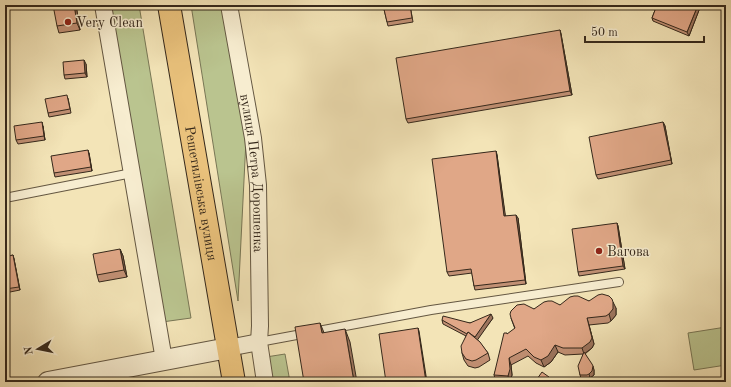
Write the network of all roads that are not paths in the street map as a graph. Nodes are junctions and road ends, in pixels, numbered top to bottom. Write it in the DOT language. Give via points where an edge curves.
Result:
graph roads {
  1 [pos="103,5"];
  2 [pos="169,5"];
  3 [pos="229,5"];
  4 [pos="132,173"];
  5 [pos="5,198"];
  6 [pos="619,282"];
  7 [pos="259,342"];
  8 [pos="228,348"];
  9 [pos="164,360"];
  10 [pos="48,382"];
  11 [pos="234,382"];
  12 [pos="265,382"];
  1 -- 4 [label="street"];
  2 -- 8 [label="main road, Решетилівська вулиця"];
  3 -- 7 [label="street, вулиця Петра Дорошенка" via="253,138 258,185"];
  4 -- 5 [label="lane"];
  4 -- 9 [label="street"];
  6 -- 7 [label="lane" via="431,310"];
  7 -- 8 [label="street"];
  7 -- 12 [label="street, вулиця Петра Дорошенка"];
  8 -- 9 [label="street"];
  8 -- 11 [label="main road, Решетилівська вулиця"];
  9 -- 10 [label="street"];
}
